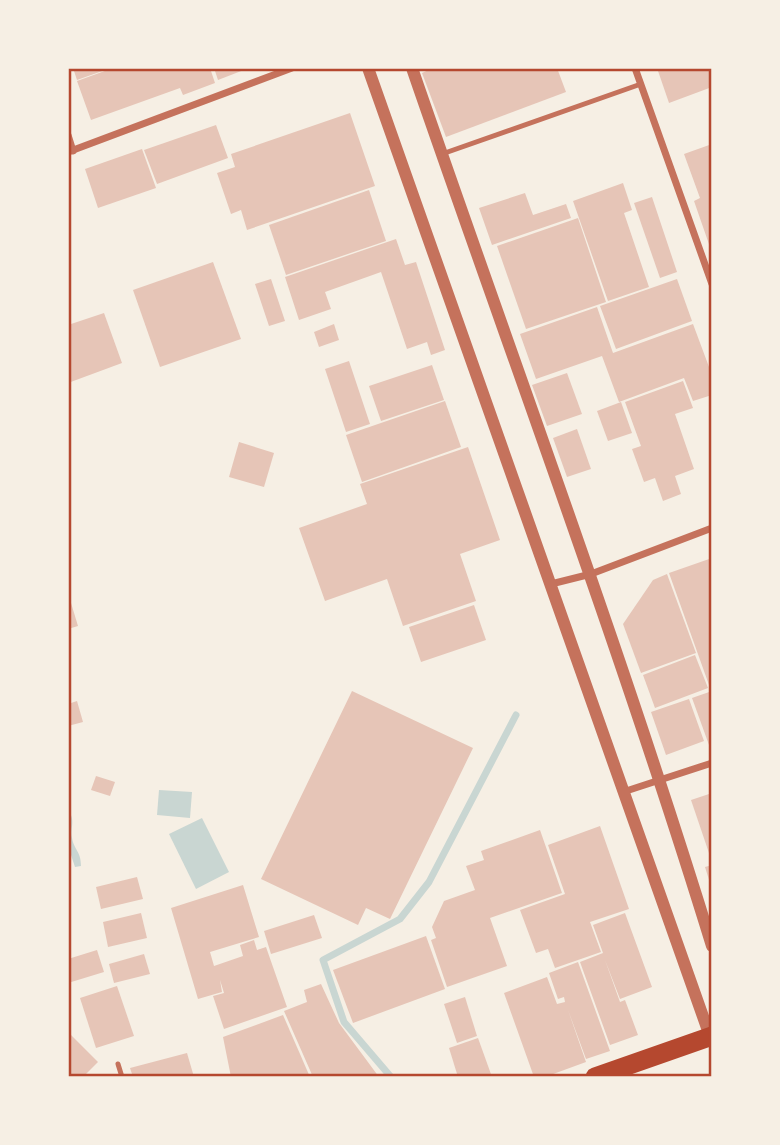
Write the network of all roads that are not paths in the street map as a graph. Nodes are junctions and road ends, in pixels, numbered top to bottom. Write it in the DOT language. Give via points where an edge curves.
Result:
graph roads {
  1 [pos="292,68"];
  2 [pos="368,68"];
  3 [pos="412,68"];
  4 [pos="635,68"];
  5 [pos="641,84"];
  6 [pos="68,135"];
  7 [pos="71,151"];
  8 [pos="442,154"];
  9 [pos="712,284"];
  10 [pos="712,528"];
  11 [pos="591,574"];
  12 [pos="551,584"];
  13 [pos="712,763"];
  14 [pos="661,780"];
  15 [pos="623,792"];
  16 [pos="712,946"];
  17 [pos="711,1039"];
  18 [pos="118,1064"];
  19 [pos="122,1077"];
  20 [pos="594,1077"];
  1 -- 7 [label="street"];
  2 -- 12 [label="street"];
  3 -- 8 [label="street"];
  4 -- 5 [label="street"];
  5 -- 8 [label="lane"];
  5 -- 9 [label="street"];
  6 -- 7 [label="street"];
  8 -- 11 [label="street"];
  10 -- 11 [label="street"];
  11 -- 12 [label="street"];
  11 -- 14 [label="street"];
  12 -- 15 [label="street"];
  13 -- 14 [label="street"];
  14 -- 15 [label="street"];
  14 -- 16 [label="street"];
  15 -- 17 [label="street"];
  17 -- 20 [label="highway"];
  18 -- 19 [label="lane"];
}
